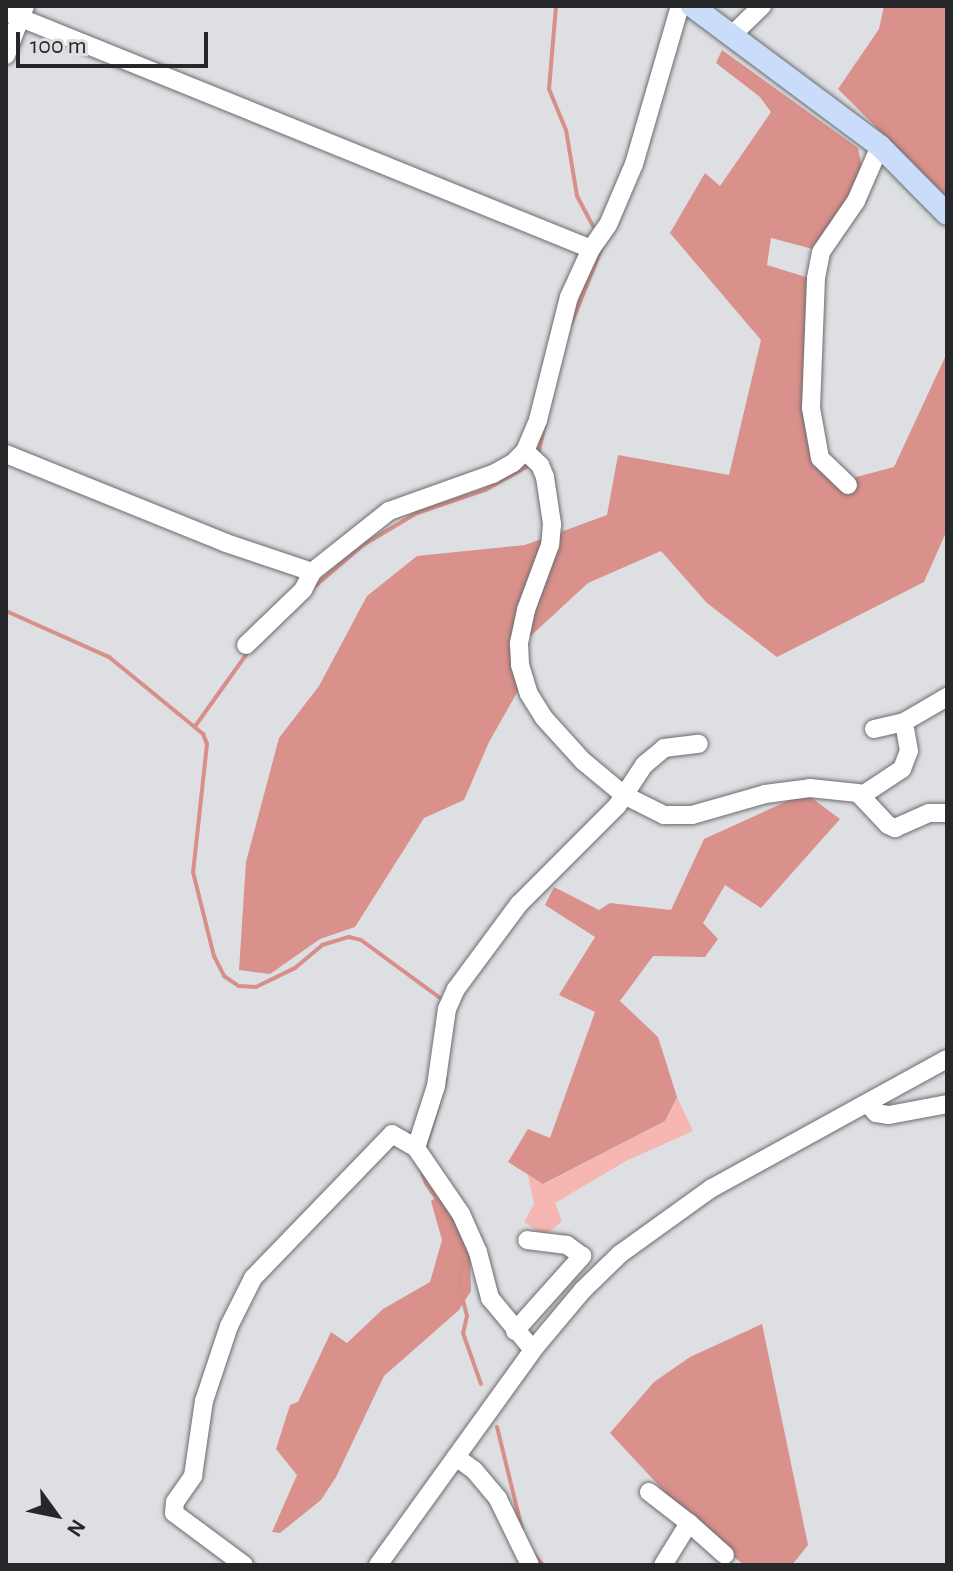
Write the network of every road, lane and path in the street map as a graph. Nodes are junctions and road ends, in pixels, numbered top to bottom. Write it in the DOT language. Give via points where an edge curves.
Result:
graph roads {
  1 [pos="680,6"];
  2 [pos="692,6"];
  3 [pos="762,6"];
  4 [pos="17,12"];
  5 [pos="732,35"];
  6 [pos="6,55"];
  7 [pos="880,146"];
  8 [pos="947,214"];
  9 [pos="591,249"];
  10 [pos="6,454"];
  11 [pos="532,458"];
  12 [pos="848,485"];
  13 [pos="312,572"];
  14 [pos="246,645"];
  15 [pos="947,697"];
  16 [pos="904,722"];
  17 [pos="874,729"];
  18 [pos="699,744"];
  19 [pos="624,795"];
  20 [pos="861,796"];
  21 [pos="947,813"];
  22 [pos="947,1059"];
  23 [pos="868,1104"];
  24 [pos="947,1104"];
  25 [pos="416,1148"];
  26 [pos="527,1240"];
  27 [pos="582,1256"];
  28 [pos="602,1271"];
  29 [pos="515,1331"];
  30 [pos="533,1350"];
  31 [pos="456,1457"];
  32 [pos="649,1492"];
  33 [pos="689,1523"];
  34 [pos="725,1555"];
  35 [pos="244,1565"];
  36 [pos="378,1565"];
  37 [pos="530,1565"];
  38 [pos="663,1565"];
  1 -- 9 [label="street" via="634,164 608,225"];
  2 -- 5 [label="main road"];
  3 -- 5 [label="street"];
  4 -- 6 [label="street"];
  4 -- 9 [label="street"];
  5 -- 7 [label="main road"];
  7 -- 8 [label="main road"];
  7 -- 12 [label="street" via="856,201 818,264 811,408 820,458"];
  9 -- 11 [label="street" via="565,307"];
  10 -- 13 [label="street"];
  11 -- 13 [label="street" via="389,511"];
  11 -- 19 [label="street" via="545,477 552,524 550,545 526,610 520,665 544,718"];
  13 -- 14 [label="street" via="303,590"];
  15 -- 16 [label="street"];
  16 -- 17 [label="street"];
  16 -- 20 [label="street" via="909,751 902,769"];
  18 -- 19 [label="street" via="664,748 644,765"];
  19 -- 20 [label="street" via="664,815 692,815 793,789"];
  19 -- 25 [label="street" via="519,904 456,989 447,1009 436,1086"];
  20 -- 21 [label="street" via="895,828 929,813"];
  22 -- 23 [label="street"];
  23 -- 24 [label="street" via="876,1113 889,1115"];
  23 -- 28 [label="street" via="712,1188 661,1221"];
  25 -- 29 [label="street" via="461,1214 490,1298"];
  25 -- 35 [label="street" via="392,1134 253,1278 229,1326 204,1401 193,1476 175,1502 174,1513"];
  26 -- 27 [label="street" via="567,1245"];
  27 -- 28 [label="street"];
  27 -- 29 [label="street"];
  28 -- 30 [label="street"];
  29 -- 30 [label="street"];
  30 -- 31 [label="street"];
  31 -- 36 [label="street"];
  31 -- 37 [label="street" via="498,1499"];
  32 -- 33 [label="street"];
  33 -- 34 [label="street"];
  33 -- 38 [label="street"];
}
